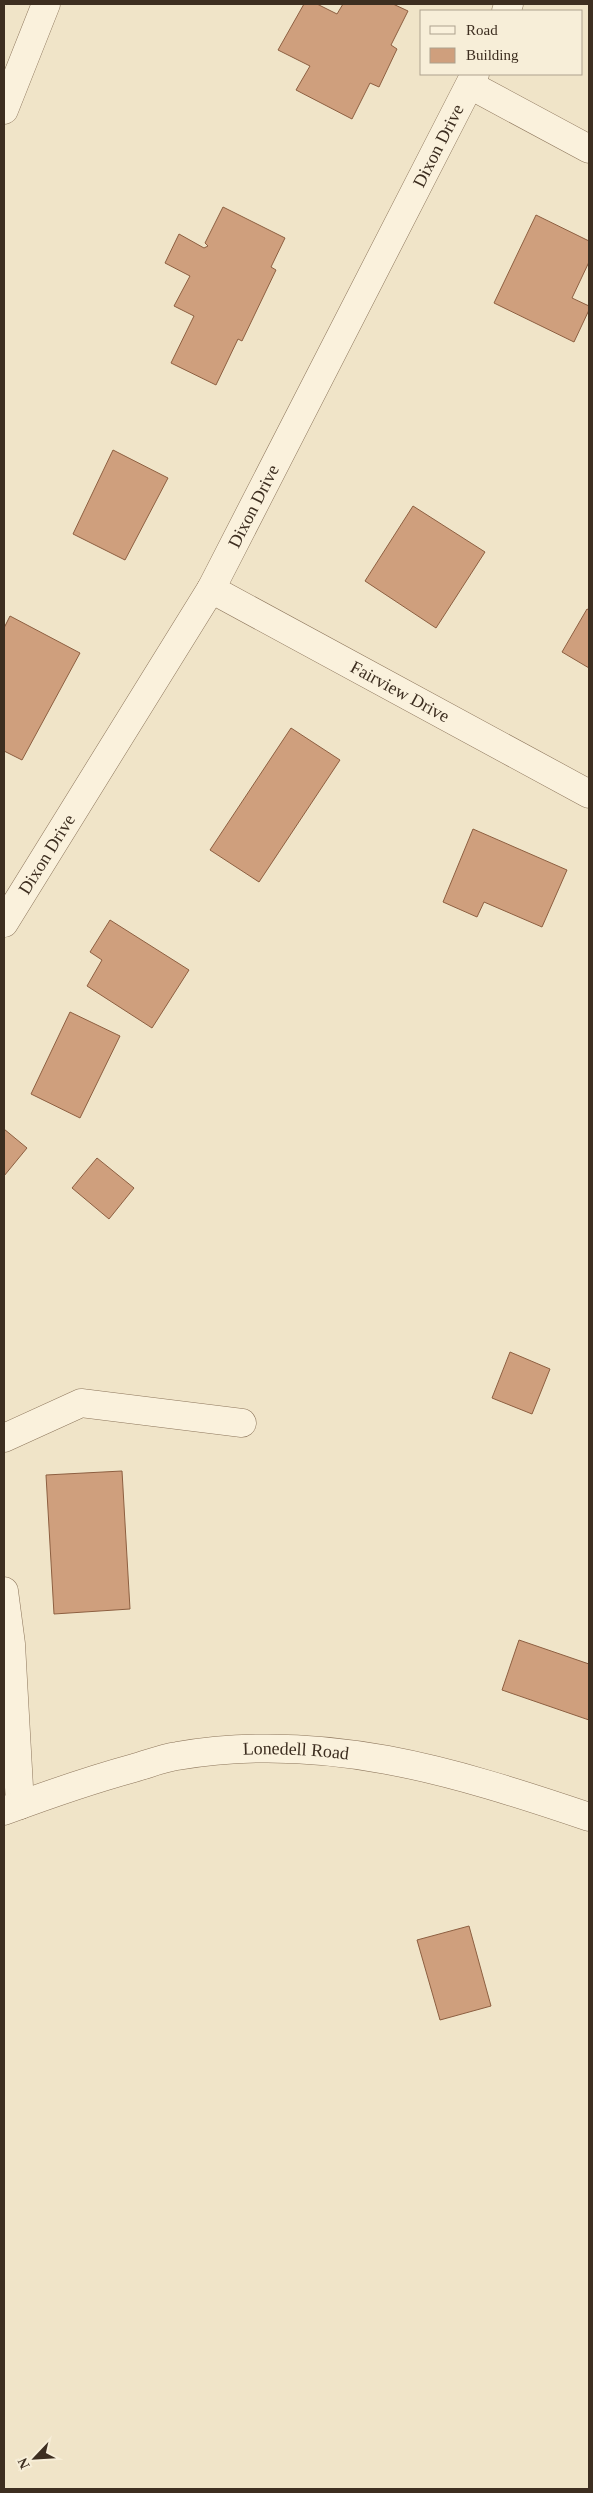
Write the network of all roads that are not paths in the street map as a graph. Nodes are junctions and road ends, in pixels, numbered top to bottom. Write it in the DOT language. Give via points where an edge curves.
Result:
graph roads {
  1 [pos="46,4"];
  2 [pos="472,79"];
  3 [pos="4,110"];
  4 [pos="589,148"];
  5 [pos="211,589"];
  6 [pos="589,794"];
  7 [pos="4,923"];
  8 [pos="242,1424"];
  9 [pos="4,1438"];
  10 [pos="4,1592"];
  11 [pos="12,1808"];
  12 [pos="589,1817"];
  1 -- 3 [label="street"];
  2 -- 4 [label="street"];
  2 -- 5 [label="street, Dixon Drive"];
  5 -- 6 [label="street, Fairview Drive"];
  5 -- 7 [label="street, Dixon Drive"];
  8 -- 9 [label="street" via="81,1403"];
  10 -- 11 [label="street" via="11,1644"];
  11 -- 12 [label="street, Lonedell Road" via="176,1756 254,1747 360,1754 441,1770"];
}
